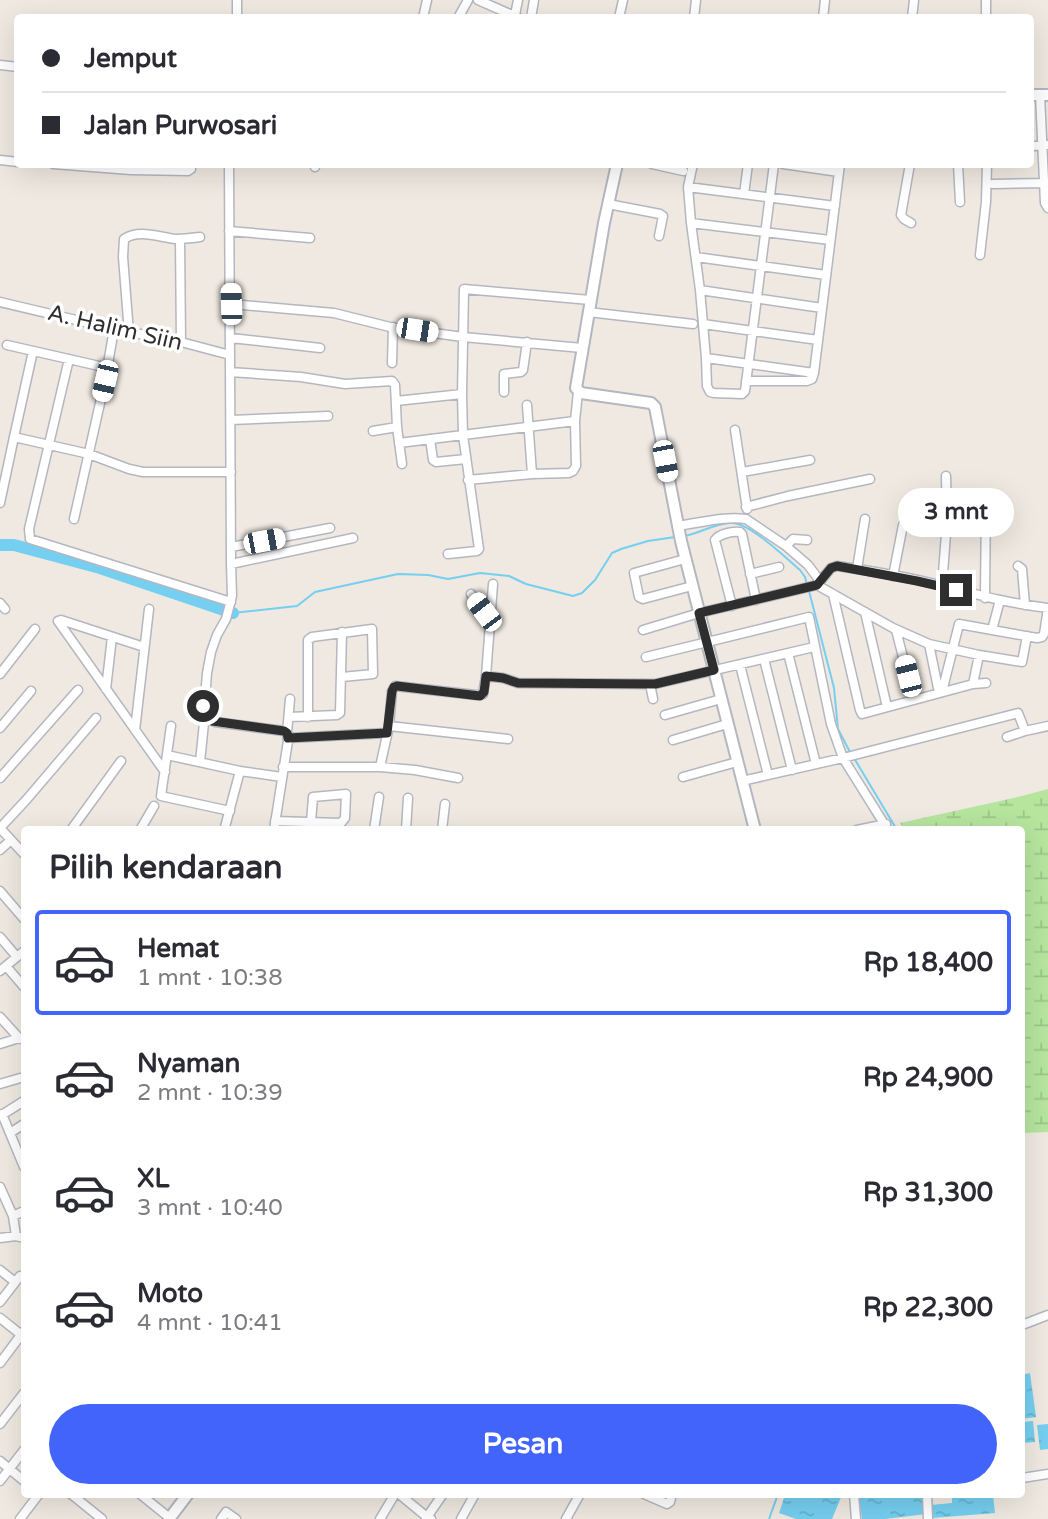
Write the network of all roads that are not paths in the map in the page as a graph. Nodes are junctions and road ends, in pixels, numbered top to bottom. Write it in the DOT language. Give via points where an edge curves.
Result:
graph roads {
  1 [pos="478,0"];
  2 [pos="499,14"];
  3 [pos="1040,95"];
  4 [pos="1045,145"];
  5 [pos="162,168"];
  6 [pos="191,168"];
  7 [pos="229,168"];
  8 [pos="616,168"];
  9 [pos="670,168"];
  10 [pos="691,168"];
  11 [pos="747,168"];
  12 [pos="774,168"];
  13 [pos="839,168"];
  14 [pos="909,168"];
  15 [pos="958,168"];
  16 [pos="987,168"];
  17 [pos="683,171"];
  18 [pos="1046,183"];
  19 [pos="993,184"];
  20 [pos="688,187"];
  21 [pos="744,194"];
  22 [pos="770,198"];
  23 [pos="960,202"];
  24 [pos="608,204"];
  25 [pos="835,206"];
  26 [pos="1048,208"];
  27 [pos="691,223"];
  28 [pos="912,223"];
  29 [pos="229,231"];
  30 [pos="765,232"];
  31 [pos="659,236"];
  32 [pos="200,237"];
  33 [pos="310,238"];
  34 [pos="180,239"];
  35 [pos="830,240"];
  36 [pos="980,255"];
  37 [pos="696,257"];
  38 [pos="761,266"];
  39 [pos="826,275"];
  40 [pos="700,290"];
  41 [pos="757,298"];
  42 [pos="0,302"];
  43 [pos="231,304"];
  44 [pos="589,306"];
  45 [pos="822,308"];
  46 [pos="698,324"];
  47 [pos="393,327"];
  48 [pos="114,329"];
  49 [pos="752,330"];
  50 [pos="129,332"];
  51 [pos="463,337"];
  52 [pos="231,338"];
  53 [pos="818,340"];
  54 [pos="181,342"];
  55 [pos="527,342"];
  56 [pos="7,345"];
  57 [pos="320,348"];
  58 [pos="582,348"];
  59 [pos="33,351"];
  60 [pos="230,355"];
  61 [pos="706,358"];
  62 [pos="69,359"];
  63 [pos="392,363"];
  64 [pos="748,364"];
  65 [pos="108,368"];
  66 [pos="230,372"];
  67 [pos="814,373"];
  68 [pos="746,381"];
  69 [pos="578,392"];
  70 [pos="504,393"];
  71 [pos="463,394"];
  72 [pos="396,401"];
  73 [pos="527,405"];
  74 [pos="328,416"];
  75 [pos="231,420"];
  76 [pos="575,421"];
  77 [pos="530,426"];
  78 [pos="397,427"];
  79 [pos="735,430"];
  80 [pos="373,431"];
  81 [pos="463,435"];
  82 [pos="14,437"];
  83 [pos="430,439"];
  84 [pos="399,443"];
  85 [pos="49,445"];
  86 [pos="89,454"];
  87 [pos="466,459"];
  88 [pos="810,460"];
  89 [pos="402,464"];
  90 [pos="741,471"];
  91 [pos="231,472"];
  92 [pos="532,474"];
  93 [pos="946,476"];
  94 [pos="870,479"];
  95 [pos="468,480"];
  96 [pos="986,499"];
  97 [pos="0,503"];
  98 [pos="747,507"];
  99 [pos="75,519"];
  100 [pos="865,519"];
  101 [pos="740,524"];
  102 [pos="902,525"];
  103 [pos="678,527"];
  104 [pos="330,528"];
  105 [pos="353,538"];
  106 [pos="807,540"];
  107 [pos="786,546"];
  108 [pos="231,547"];
  109 [pos="448,554"];
  110 [pos="685,559"];
  111 [pos="231,564"];
  112 [pos="1018,566"];
  113 [pos="779,567"];
  114 [pos="857,569"];
  115 [pos="750,574"];
  116 [pos="893,576"];
  117 [pos="493,584"];
  118 [pos="817,584"];
  119 [pos="692,586"];
  120 [pos="942,586"];
  121 [pos="471,594"];
  122 [pos="833,594"];
  123 [pos="985,597"];
  124 [pos="756,600"];
  125 [pos="1000,600"];
  126 [pos="231,603"];
  127 [pos="1025,605"];
  128 [pos="732,606"];
  129 [pos="1048,608"];
  130 [pos="149,609"];
  131 [pos="865,612"];
  132 [pos="699,613"];
  133 [pos="489,619"];
  134 [pos="36,629"];
  135 [pos="643,629"];
  136 [pos="896,630"];
  137 [pos="992,630"];
  138 [pos="342,632"];
  139 [pos="1027,636"];
  140 [pos="112,637"];
  141 [pos="707,642"];
  142 [pos="929,645"];
  143 [pos="144,647"];
  144 [pos="814,647"];
  145 [pos="953,650"];
  146 [pos="788,653"];
  147 [pos="979,655"];
  148 [pos="646,657"];
  149 [pos="764,659"];
  150 [pos="3,662"];
  151 [pos="740,665"];
  152 [pos="714,670"];
  153 [pos="0,674"];
  154 [pos="486,676"];
  155 [pos="342,677"];
  156 [pos="986,683"];
  157 [pos="650,684"];
  158 [pos="972,684"];
  159 [pos="106,689"];
  160 [pos="78,690"];
  161 [pos="31,691"];
  162 [pos="941,692"];
  163 [pos="290,699"];
  164 [pos="653,699"];
  165 [pos="721,699"];
  166 [pos="914,699"];
  167 [pos="887,707"];
  168 [pos="205,713"];
  169 [pos="665,715"];
  170 [pos="289,717"];
  171 [pos="308,717"];
  172 [pos="96,718"];
  173 [pos="727,724"];
  174 [pos="171,726"];
  175 [pos="1048,726"];
  176 [pos="0,728"];
  177 [pos="135,730"];
  178 [pos="388,730"];
  179 [pos="1025,731"];
  180 [pos="288,736"];
  181 [pos="1007,737"];
  182 [pos="508,740"];
  183 [pos="673,740"];
  184 [pos="167,755"];
  185 [pos="845,757"];
  186 [pos="121,761"];
  187 [pos="200,762"];
  188 [pos="737,762"];
  189 [pos="816,764"];
  190 [pos="380,767"];
  191 [pos="792,769"];
  192 [pos="240,771"];
  193 [pos="165,772"];
  194 [pos="283,772"];
  195 [pos="768,775"];
  196 [pos="683,777"];
  197 [pos="0,778"];
  198 [pos="458,778"];
  199 [pos="742,781"];
  200 [pos="379,797"];
  201 [pos="408,798"];
  202 [pos="445,804"];
  203 [pos="155,806"];
  204 [pos="230,811"];
  205 [pos="311,822"];
  206 [pos="275,825"];
  207 [pos="74,826"];
  208 [pos="142,826"];
  209 [pos="225,826"];
  210 [pos="375,826"];
  211 [pos="405,826"];
  212 [pos="442,826"];
  213 [pos="754,826"];
  214 [pos="886,826"];
  215 [pos="0,828"];
  216 [pos="12,840"];
  217 [pos="0,850"];
  218 [pos="21,850"];
  219 [pos="0,891"];
  220 [pos="21,916"];
  221 [pos="0,937"];
  222 [pos="21,954"];
  223 [pos="3,968"];
  224 [pos="21,984"];
  225 [pos="0,1017"];
  226 [pos="21,1038"];
  227 [pos="21,1039"];
  228 [pos="0,1044"];
  229 [pos="21,1078"];
  230 [pos="0,1084"];
  231 [pos="21,1103"];
  232 [pos="1,1116"];
  233 [pos="21,1126"];
  234 [pos="10,1133"];
  235 [pos="21,1157"];
  236 [pos="0,1187"];
  237 [pos="21,1212"];
  238 [pos="13,1216"];
  239 [pos="20,1237"];
  240 [pos="0,1238"];
  241 [pos="0,1270"];
  242 [pos="21,1276"];
  243 [pos="15,1282"];
  244 [pos="0,1302"];
  245 [pos="1048,1315"];
  246 [pos="0,1318"];
  247 [pos="1025,1324"];
  248 [pos="21,1333"];
  249 [pos="21,1337"];
  250 [pos="0,1363"];
  251 [pos="21,1396"];
  252 [pos="0,1424"];
  253 [pos="21,1454"];
  254 [pos="0,1461"];
  255 [pos="9,1469"];
  256 [pos="1048,1474"];
  257 [pos="1025,1478"];
  258 [pos="21,1479"];
  259 [pos="0,1481"];
  260 [pos="36,1498"];
  261 [pos="76,1498"];
  262 [pos="145,1498"];
  263 [pos="184,1498"];
  264 [pos="394,1498"];
  265 [pos="402,1498"];
  266 [pos="440,1498"];
  267 [pos="473,1498"];
  268 [pos="578,1498"];
  269 [pos="653,1498"];
  270 [pos="671,1498"];
  271 [pos="854,1498"];
  272 [pos="927,1498"];
  273 [pos="428,1518"];
  274 [pos="20,1519"];
  275 [pos="102,1519"];
  276 [pos="170,1519"];
  277 [pos="221,1519"];
  278 [pos="236,1519"];
  279 [pos="380,1519"];
  280 [pos="461,1519"];
  281 [pos="566,1519"];
  282 [pos="856,1519"];
  283 [pos="928,1519"];
  1 -- 2 [label="street"];
  3 -- 4 [label="street"];
  4 -- 18 [label="street"];
  5 -- 6 [label="street" via="188,172"];
  7 -- 29 [label="street"];
  8 -- 24 [label="street"];
  9 -- 17 [label="street"];
  10 -- 20 [label="street"];
  11 -- 21 [label="street"];
  12 -- 22 [label="street"];
  13 -- 25 [label="street"];
  14 -- 28 [label="street" via="901,215"];
  15 -- 23 [label="street"];
  16 -- 36 [label="street"];
  18 -- 19 [label="street"];
  18 -- 26 [label="street"];
  20 -- 21 [label="street"];
  20 -- 27 [label="street"];
  21 -- 22 [label="street"];
  22 -- 25 [label="street"];
  22 -- 30 [label="street"];
  24 -- 31 [label="street" via="660,214"];
  24 -- 44 [label="street"];
  25 -- 35 [label="street"];
  27 -- 30 [label="street"];
  27 -- 37 [label="street"];
  29 -- 33 [label="street"];
  29 -- 43 [label="street"];
  30 -- 35 [label="street"];
  30 -- 38 [label="street"];
  32 -- 34 [label="street"];
  34 -- 50 [label="street" via="141,234 124,239"];
  34 -- 54 [label="street"];
  35 -- 39 [label="street"];
  37 -- 38 [label="street"];
  37 -- 40 [label="street"];
  38 -- 39 [label="street"];
  38 -- 41 [label="street"];
  39 -- 45 [label="street"];
  40 -- 41 [label="street"];
  40 -- 46 [label="street"];
  41 -- 45 [label="street"];
  41 -- 49 [label="street"];
  42 -- 48 [label="street, A. Halim Siin"];
  43 -- 47 [label="street" via="334,313"];
  43 -- 52 [label="street"];
  44 -- 46 [label="street"];
  44 -- 51 [label="street" via="466,288"];
  44 -- 58 [label="street"];
  45 -- 53 [label="street"];
  46 -- 49 [label="street"];
  46 -- 61 [label="street"];
  47 -- 51 [label="street"];
  47 -- 63 [label="street"];
  48 -- 50 [label="street, A. Halim Siin"];
  48 -- 65 [label="street"];
  49 -- 53 [label="street"];
  49 -- 64 [label="street"];
  50 -- 54 [label="street, A. Halim Siin"];
  51 -- 55 [label="street"];
  51 -- 71 [label="street"];
  52 -- 57 [label="street"];
  52 -- 60 [label="street"];
  53 -- 67 [label="street"];
  54 -- 60 [label="street, A. Halim Siin"];
  55 -- 58 [label="street"];
  55 -- 70 [label="street" via="523,370 504,374"];
  56 -- 59 [label="street"];
  58 -- 69 [label="street"];
  59 -- 62 [label="street"];
  59 -- 82 [label="street"];
  60 -- 66 [label="street"];
  61 -- 64 [label="street"];
  61 -- 68 [label="street" via="710,391 743,394"];
  62 -- 65 [label="street"];
  62 -- 85 [label="street"];
  64 -- 67 [label="street"];
  64 -- 68 [label="street"];
  65 -- 86 [label="street"];
  66 -- 72 [label="street" via="345,384 392,381"];
  66 -- 75 [label="street"];
  67 -- 68 [label="street" via="807,381"];
  69 -- 76 [label="street"];
  69 -- 103 [label="street" via="655,407"];
  71 -- 72 [label="street"];
  71 -- 81 [label="street"];
  72 -- 78 [label="street"];
  73 -- 77 [label="street"];
  74 -- 75 [label="street"];
  75 -- 91 [label="street"];
  76 -- 77 [label="street"];
  76 -- 92 [label="street" via="575,470"];
  77 -- 81 [label="street"];
  77 -- 92 [label="street"];
  78 -- 80 [label="street"];
  78 -- 84 [label="street"];
  79 -- 90 [label="street"];
  81 -- 83 [label="street"];
  81 -- 87 [label="street"];
  82 -- 85 [label="street"];
  82 -- 97 [label="street"];
  83 -- 84 [label="street"];
  83 -- 87 [label="street" via="436,462"];
  84 -- 89 [label="street"];
  85 -- 86 [label="street"];
  85 -- 126 [label="street" via="30,539"];
  86 -- 91 [label="street" via="143,472"];
  86 -- 99 [label="street"];
  87 -- 95 [label="street"];
  88 -- 90 [label="street"];
  90 -- 98 [label="street"];
  91 -- 108 [label="street"];
  92 -- 95 [label="street"];
  93 -- 120 [label="street"];
  94 -- 98 [label="street"];
  95 -- 109 [label="street" via="479,549"];
  96 -- 123 [label="street"];
  98 -- 101 [label="street"];
  100 -- 114 [label="street"];
  101 -- 103 [label="street" via="722,518"];
  101 -- 107 [label="street"];
  101 -- 115 [label="street"];
  101 -- 128 [label="street" via="715,540"];
  102 -- 116 [label="street"];
  103 -- 110 [label="street"];
  104 -- 108 [label="street"];
  105 -- 111 [label="street"];
  106 -- 107 [label="street" via="793,538"];
  107 -- 118 [label="street" via="808,565"];
  108 -- 111 [label="street"];
  110 -- 119 [label="street"];
  110 -- 119 [label="street" via="634,573 639,597"];
  111 -- 126 [label="street"];
  112 -- 127 [label="street" via="1023,569"];
  113 -- 115 [label="street"];
  114 -- 116 [label="street"];
  114 -- 118 [label="street" via="831,568"];
  115 -- 124 [label="street"];
  116 -- 120 [label="street"];
  117 -- 133 [label="street"];
  118 -- 122 [label="street"];
  118 -- 124 [label="street"];
  119 -- 132 [label="street"];
  120 -- 123 [label="street"];
  121 -- 133 [label="street"];
  122 -- 131 [label="street"];
  122 -- 167 [label="street" via="860,713"];
  123 -- 125 [label="street"];
  124 -- 128 [label="street"];
  125 -- 127 [label="street"];
  125 -- 137 [label="street"];
  126 -- 168 [label="street" via="209,660"];
  127 -- 129 [label="street"];
  128 -- 132 [label="street"];
  129 -- 139 [label="street" via="1042,637"];
  130 -- 143 [label="street"];
  131 -- 136 [label="street"];
  131 -- 167 [label="street"];
  132 -- 135 [label="street"];
  132 -- 141 [label="street"];
  133 -- 154 [label="street"];
  134 -- 150 [label="street"];
  136 -- 142 [label="street"];
  136 -- 166 [label="street"];
  137 -- 139 [label="street"];
  137 -- 145 [label="street" via="956,623"];
  138 -- 155 [label="street"];
  138 -- 155 [label="street" via="372,629 374,663 373,675"];
  138 -- 171 [label="street" via="308,640"];
  139 -- 147 [label="street" via="1022,662"];
  140 -- 143 [label="street"];
  140 -- 159 [label="street"];
  140 -- 159 [label="street" via="58,621"];
  141 -- 144 [label="street" via="809,617"];
  141 -- 148 [label="street"];
  141 -- 152 [label="street"];
  142 -- 145 [label="street"];
  142 -- 162 [label="street"];
  143 -- 177 [label="street"];
  144 -- 146 [label="street"];
  144 -- 185 [label="street" via="831,724"];
  145 -- 147 [label="street"];
  145 -- 162 [label="street"];
  146 -- 149 [label="street"];
  146 -- 189 [label="street"];
  147 -- 158 [label="street"];
  149 -- 151 [label="street"];
  149 -- 191 [label="street"];
  150 -- 153 [label="street"];
  151 -- 152 [label="street"];
  151 -- 195 [label="street"];
  152 -- 157 [label="street"];
  152 -- 165 [label="street"];
  154 -- 157 [label="street" via="518,683"];
  154 -- 178 [label="street" via="480,696 395,686"];
  155 -- 171 [label="street" via="339,715"];
  156 -- 158 [label="street"];
  157 -- 164 [label="street"];
  158 -- 162 [label="street"];
  159 -- 177 [label="street"];
  160 -- 197 [label="street"];
  161 -- 176 [label="street"];
  162 -- 166 [label="street"];
  163 -- 170 [label="street"];
  165 -- 169 [label="street"];
  165 -- 173 [label="street"];
  166 -- 167 [label="street"];
  168 -- 180 [label="street" via="215,722 284,731"];
  168 -- 187 [label="street"];
  170 -- 171 [label="street"];
  170 -- 180 [label="street"];
  172 -- 215 [label="street"];
  173 -- 183 [label="street"];
  173 -- 188 [label="street"];
  174 -- 184 [label="street"];
  175 -- 179 [label="street"];
  177 -- 193 [label="street"];
  178 -- 180 [label="street"];
  178 -- 182 [label="street"];
  178 -- 190 [label="street"];
  179 -- 181 [label="street"];
  179 -- 185 [label="street" via="1018,713"];
  180 -- 194 [label="street"];
  184 -- 187 [label="street"];
  184 -- 193 [label="street"];
  185 -- 189 [label="street"];
  185 -- 214 [label="street"];
  186 -- 207 [label="street"];
  187 -- 192 [label="street"];
  188 -- 196 [label="street"];
  188 -- 199 [label="street"];
  189 -- 191 [label="street"];
  190 -- 194 [label="street"];
  190 -- 198 [label="street"];
  191 -- 195 [label="street"];
  192 -- 194 [label="street"];
  192 -- 204 [label="street"];
  193 -- 204 [label="street" via="161,796"];
  194 -- 206 [label="street"];
  195 -- 199 [label="street"];
  199 -- 213 [label="street"];
  200 -- 210 [label="street"];
  201 -- 211 [label="street"];
  202 -- 212 [label="street"];
  203 -- 208 [label="street"];
  204 -- 209 [label="street"];
  205 -- 205 [label="street" via="313,797 346,794 343,822"];
  205 -- 206 [label="street"];
  215 -- 216 [label="street"];
  216 -- 217 [label="street"];
  216 -- 218 [label="street"];
  219 -- 220 [label="street"];
  221 -- 222 [label="street"];
  222 -- 223 [label="street"];
  223 -- 224 [label="street"];
  225 -- 226 [label="street"];
  227 -- 228 [label="street"];
  229 -- 230 [label="street"];
  231 -- 232 [label="street"];
  232 -- 234 [label="street"];
  233 -- 234 [label="street"];
  234 -- 235 [label="street"];
  236 -- 238 [label="street"];
  237 -- 238 [label="street"];
  238 -- 239 [label="street"];
  239 -- 240 [label="street"];
  241 -- 243 [label="street"];
  242 -- 243 [label="street"];
  243 -- 244 [label="street"];
  245 -- 247 [label="street"];
  246 -- 248 [label="street"];
  249 -- 250 [label="street"];
  251 -- 252 [label="street"];
  253 -- 255 [label="street"];
  254 -- 255 [label="street"];
  255 -- 258 [label="street"];
  255 -- 259 [label="street"];
  256 -- 257 [label="street"];
  260 -- 274 [label="street"];
  261 -- 275 [label="street"];
  262 -- 276 [label="street"];
  263 -- 276 [label="street"];
  264 -- 279 [label="street"];
  265 -- 273 [label="street"];
  266 -- 273 [label="street"];
  267 -- 280 [label="street"];
  268 -- 281 [label="street"];
  269 -- 270 [label="street" via="667,1504"];
  271 -- 282 [label="street"];
  272 -- 283 [label="street"];
  277 -- 278 [label="street" via="226,1512"];
}
